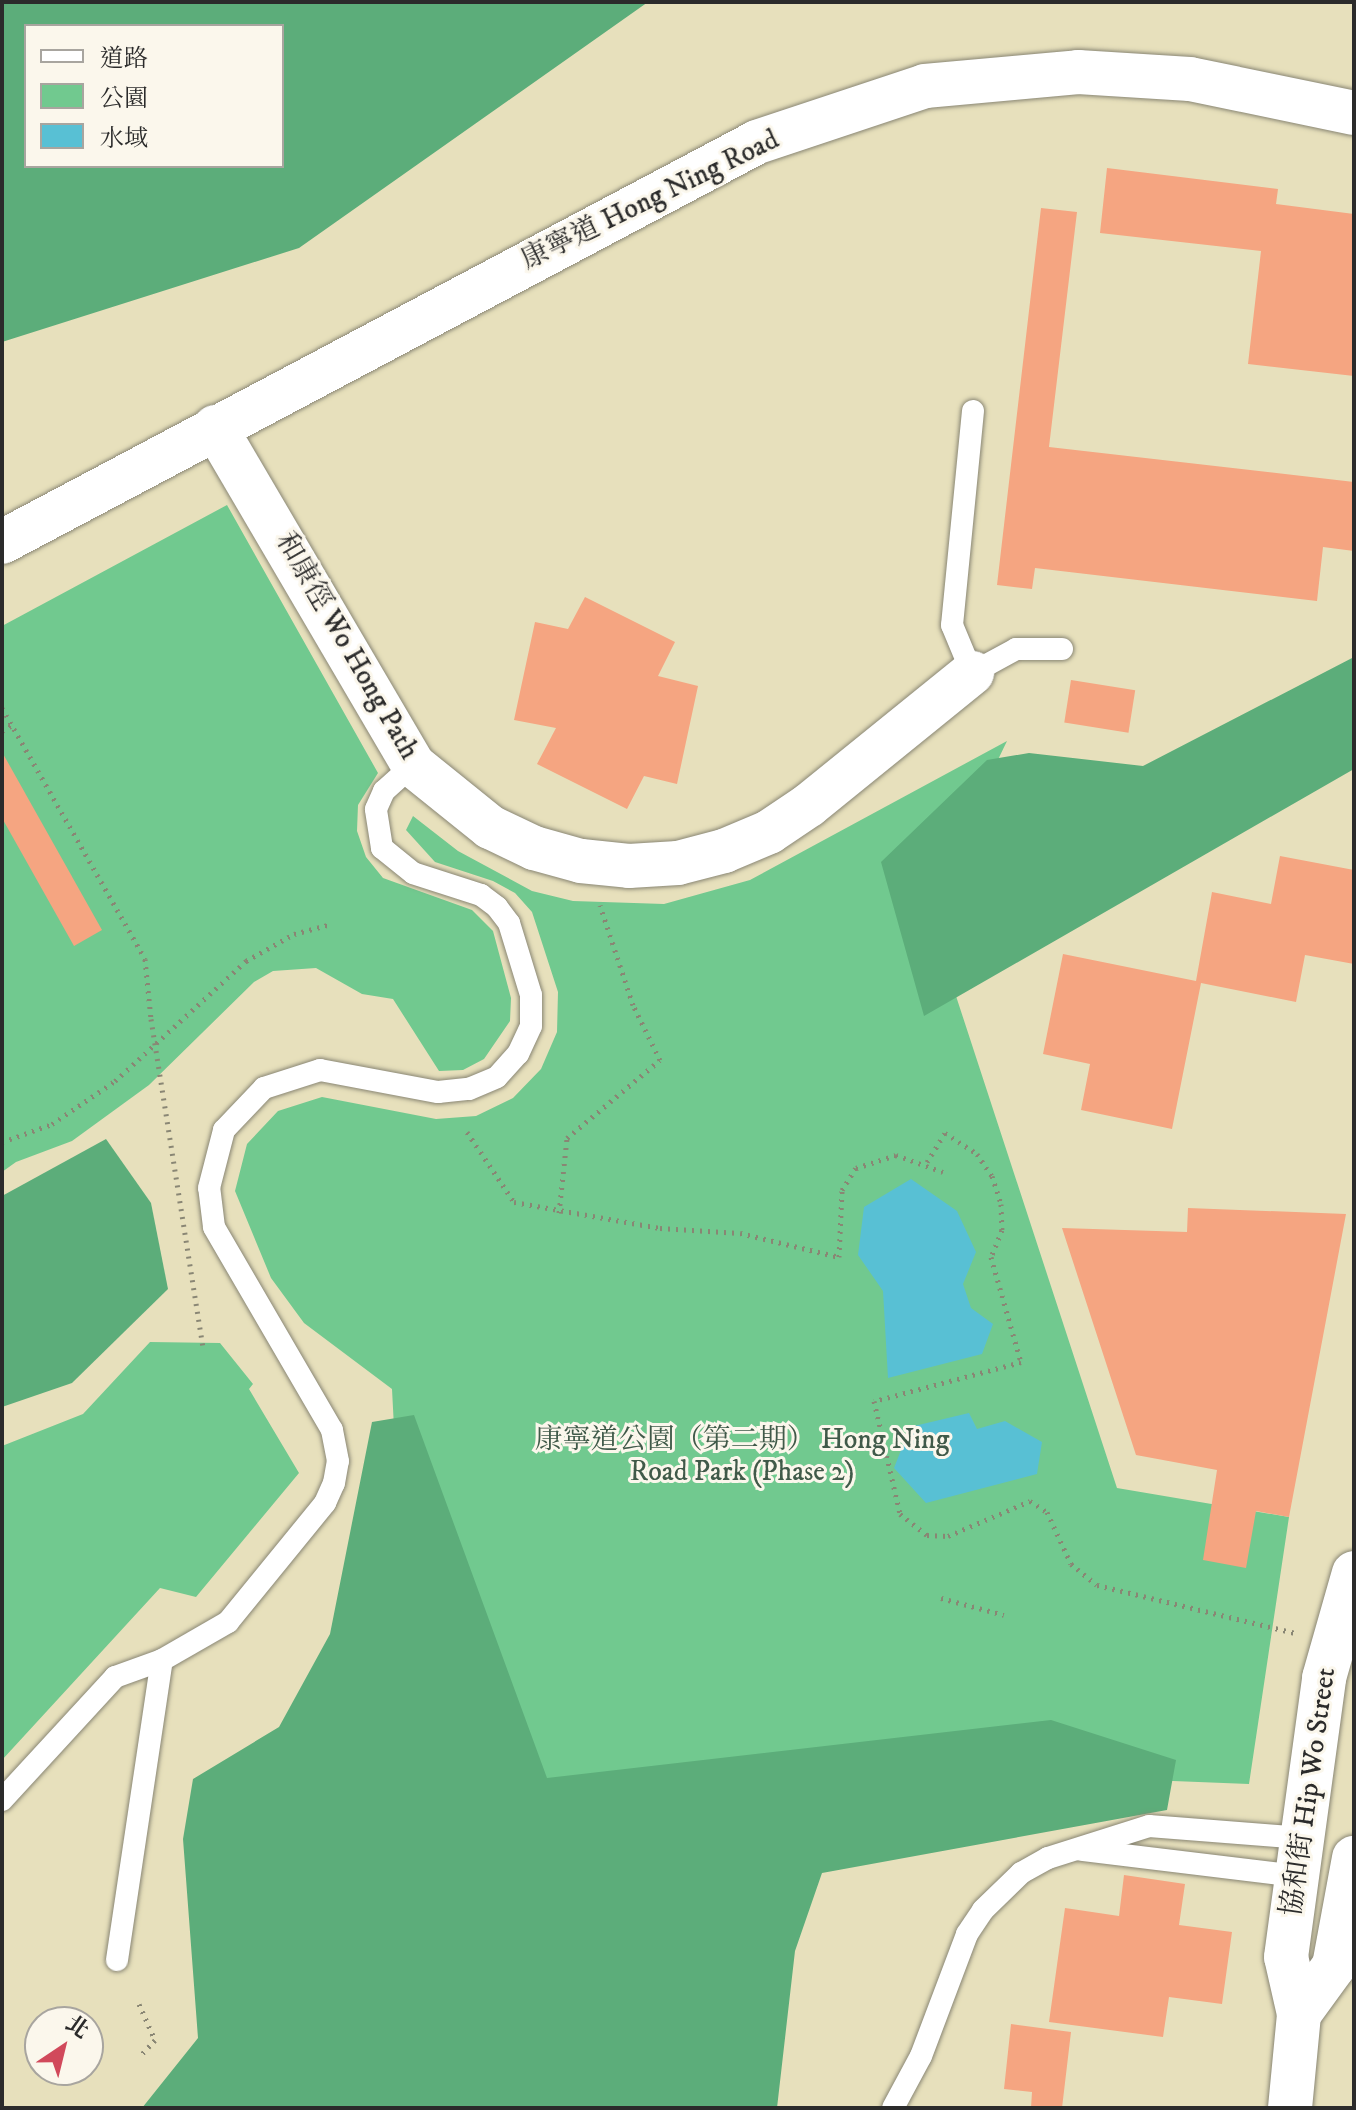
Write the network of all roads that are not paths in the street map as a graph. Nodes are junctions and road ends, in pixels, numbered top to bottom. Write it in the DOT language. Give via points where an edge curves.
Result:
graph roads {
  1 [pos="1354,113"];
  2 [pos="973,411"];
  3 [pos="215,427"];
  4 [pos="2,542"];
  5 [pos="1062,649"];
  6 [pos="972,673"];
  7 [pos="413,765"];
  8 [pos="1354,1573"];
  9 [pos="162,1660"];
  10 [pos="2,1800"];
  11 [pos="1072,1849"];
  12 [pos="1354,1849"];
  13 [pos="1301,1857"];
  14 [pos="1352,1885"];
  15 [pos="117,1960"];
  16 [pos="1299,2014"];
  17 [pos="893,2108"];
  18 [pos="1290,2108"];
  1 -- 3 [label="main road, 康寧道 Hong Ning Road" via="1190,79 1078,72 925,86 757,142"];
  2 -- 6 [label="lane" via="952,625"];
  3 -- 4 [label="main road, 康寧道 Hong Ning Road"];
  3 -- 7 [label="main road, 和康徑 Wo Hong Path"];
  5 -- 6 [label="lane" via="1016,649"];
  6 -- 7 [label="main road, 和康徑 Wo Hong Path" via="769,832 678,863 581,861 534,848 470,813"];
  7 -- 9 [label="lane" via="384,791 376,809 382,848 413,873 481,895 509,923 531,995 531,1026 518,1054 497,1077 469,1089 438,1092 350,1073 291,1076 252,1097 224,1130 209,1188 214,1227 332,1430 338,1461 325,1503 228,1622"];
  8 -- 13 [label="main road, 協和街 Hip Wo Street" via="1331,1639"];
  9 -- 10 [label="lane" via="115,1677"];
  9 -- 15 [label="lane"];
  11 -- 13 [label="lane"];
  11 -- 13 [label="lane" via="1149,1826"];
  11 -- 17 [label="lane" via="1021,1873 983,1910 967,1934 921,2056"];
  12 -- 13 [label="main road"];
  13 -- 14 [label="main road"];
  13 -- 16 [label="main road, 協和街 Hip Wo Street" via="1286,1957"];
  14 -- 16 [label="main road, 協和街 Hip Wo Street" via="1334,1966"];
  16 -- 18 [label="main road, 協和街 Hip Wo Street"];
}
